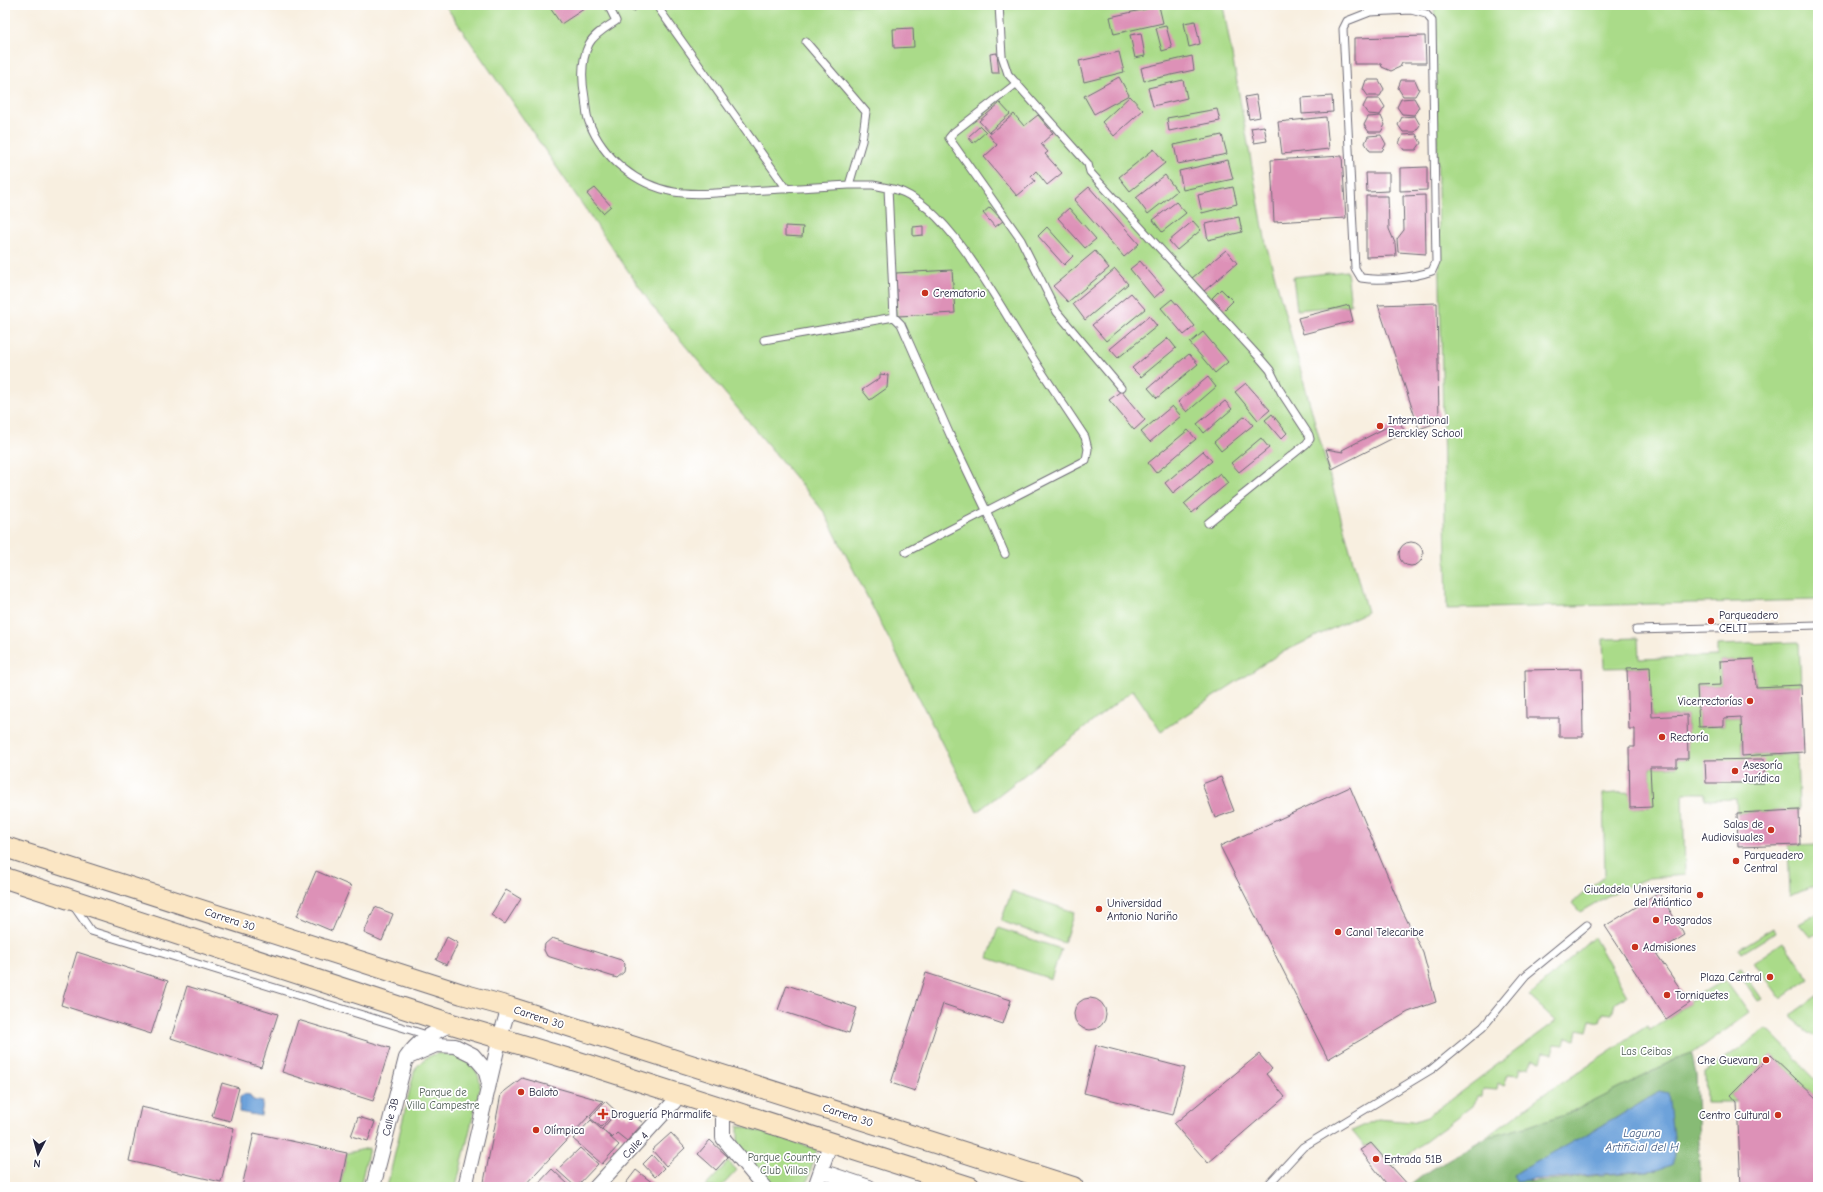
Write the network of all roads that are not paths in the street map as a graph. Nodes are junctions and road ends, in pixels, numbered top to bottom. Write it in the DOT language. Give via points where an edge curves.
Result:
graph roads {
  1 [pos="608,5"];
  2 [pos="999,5"];
  3 [pos="1411,8"];
  4 [pos="659,9"];
  5 [pos="1369,9"];
  6 [pos="806,42"];
  7 [pos="1017,83"];
  8 [pos="849,185"];
  9 [pos="888,188"];
  10 [pos="787,189"];
  11 [pos="894,317"];
  12 [pos="764,340"];
  13 [pos="1121,388"];
  14 [pos="986,510"];
  15 [pos="1208,523"];
  16 [pos="906,552"];
  17 [pos="1005,554"];
  18 [pos="1818,625"];
  19 [pos="1636,630"];
  20 [pos="5,847"];
  21 [pos="5,878"];
  22 [pos="69,898"];
  23 [pos="1587,925"];
  24 [pos="462,994"];
  25 [pos="509,1007"];
  26 [pos="452,1024"];
  27 [pos="427,1035"];
  28 [pos="500,1037"];
  29 [pos="406,1058"];
  30 [pos="576,1061"];
  31 [pos="490,1085"];
  32 [pos="674,1102"];
  33 [pos="723,1117"];
  34 [pos="828,1150"];
  35 [pos="821,1171"];
  36 [pos="373,1187"];
  37 [pos="465,1187"];
  38 [pos="596,1187"];
  39 [pos="764,1187"];
  40 [pos="815,1187"];
  41 [pos="869,1187"];
  42 [pos="952,1187"];
  43 [pos="970,1187"];
  44 [pos="1073,1187"];
  45 [pos="1266,1187"];
  1 -- 10 [label="lane" via="616,21 601,31 589,44 583,65 588,121 600,143 613,159 645,183 674,192 700,194"];
  2 -- 7 [label="lane" via="1002,56 1008,74"];
  3 -- 5 [label="lane"];
  3 -- 5 [label="lane" via="1426,14 1432,21 1436,262 1432,271 1422,275 1371,279 1361,278 1355,268 1343,29 1347,21"];
  4 -- 10 [label="lane"];
  6 -- 8 [label="lane" via="866,112 862,141"];
  7 -- 13 [label="lane" via="949,138 1021,240 1058,312"];
  7 -- 15 [label="lane" via="1088,164 1090,172 1270,370 1309,435 1310,439 1306,444"];
  8 -- 9 [label="lane"];
  8 -- 10 [label="lane"];
  9 -- 11 [label="lane"];
  9 -- 14 [label="lane" via="899,189 914,196 931,210 976,265 1027,350 1084,437 1088,450 1086,460"];
  11 -- 12 [label="lane"];
  11 -- 14 [label="lane" via="901,324"];
  14 -- 16 [label="lane"];
  14 -- 17 [label="lane"];
  18 -- 19 [label="lane"];
  20 -- 24 [label="main road, Carrera 30"];
  21 -- 22 [label="main road"];
  22 -- 26 [label="main road"];
  22 -- 27 [label="lane" via="91,931"];
  23 -- 45 [label="lane" via="1526,975 1478,1032 1432,1069 1303,1147"];
  24 -- 25 [label="main road, Carrera 30"];
  24 -- 26 [label="main road"];
  25 -- 28 [label="street"];
  25 -- 44 [label="main road, Carrera 30"];
  26 -- 27 [label="street, Calle 3B"];
  26 -- 28 [label="main road"];
  27 -- 29 [label="street, Calle 3B" via="414,1045"];
  28 -- 30 [label="main road"];
  28 -- 31 [label="street"];
  29 -- 31 [label="street" via="436,1045 455,1046 473,1055 485,1069"];
  29 -- 36 [label="street, Calle 3B"];
  30 -- 42 [label="street"];
  30 -- 43 [label="main road"];
  31 -- 37 [label="street"];
  32 -- 38 [label="street, Calle 4"];
  33 -- 39 [label="street" via="723,1138"];
  34 -- 35 [label="street"];
  35 -- 40 [label="street"];
  35 -- 41 [label="street"];
}
